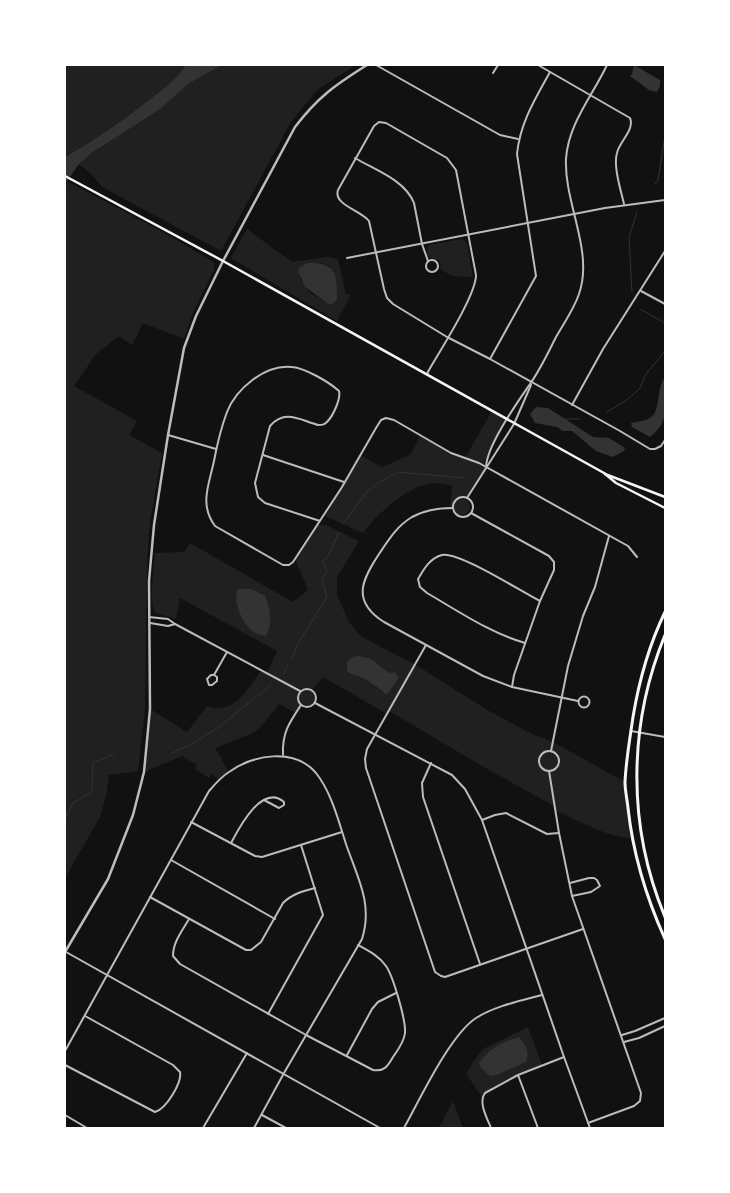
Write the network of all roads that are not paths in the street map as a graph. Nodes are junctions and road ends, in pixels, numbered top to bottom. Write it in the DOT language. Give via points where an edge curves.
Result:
graph roads {
  1 [pos="367,65"];
  2 [pos="376,65"];
  3 [pos="498,65"];
  4 [pos="538,65"];
  5 [pos="607,65"];
  6 [pos="550,72"];
  7 [pos="493,74"];
  8 [pos="591,95"];
  9 [pos="518,139"];
  10 [pos="355,158"];
  11 [pos="65,176"];
  12 [pos="665,200"];
  13 [pos="624,205"];
  14 [pos="574,214"];
  15 [pos="527,223"];
  16 [pos="469,235"];
  17 [pos="422,244"];
  18 [pos="665,251"];
  19 [pos="376,252"];
  20 [pos="347,258"];
  21 [pos="223,261"];
  22 [pos="428,261"];
  23 [pos="640,291"];
  24 [pos="665,304"];
  25 [pos="447,337"];
  26 [pos="490,359"];
  27 [pos="427,374"];
  28 [pos="531,383"];
  29 [pos="572,405"];
  30 [pos="507,420"];
  31 [pos="514,424"];
  32 [pos="168,435"];
  33 [pos="665,440"];
  34 [pos="216,449"];
  35 [pos="263,455"];
  36 [pos="486,467"];
  37 [pos="604,473"];
  38 [pos="344,482"];
  39 [pos="467,498"];
  40 [pos="665,498"];
  41 [pos="452,508"];
  42 [pos="665,508"];
  43 [pos="471,513"];
  44 [pos="320,521"];
  45 [pos="609,536"];
  46 [pos="636,557"];
  47 [pos="540,601"];
  48 [pos="665,612"];
  49 [pos="149,617"];
  50 [pos="149,623"];
  51 [pos="175,624"];
  52 [pos="665,635"];
  53 [pos="525,643"];
  54 [pos="426,645"];
  55 [pos="227,652"];
  56 [pos="214,676"];
  57 [pos="512,687"];
  58 [pos="300,691"];
  59 [pos="561,697"];
  60 [pos="578,701"];
  61 [pos="315,703"];
  62 [pos="301,705"];
  63 [pos="631,731"];
  64 [pos="639,732"];
  65 [pos="376,734"];
  66 [pos="665,737"];
  67 [pos="551,751"];
  68 [pos="283,756"];
  69 [pos="431,763"];
  70 [pos="548,771"];
  71 [pos="264,800"];
  72 [pos="482,820"];
  73 [pos="191,822"];
  74 [pos="342,832"];
  75 [pos="559,833"];
  76 [pos="231,843"];
  77 [pos="301,845"];
  78 [pos="171,860"];
  79 [pos="569,883"];
  80 [pos="315,888"];
  81 [pos="572,896"];
  82 [pos="150,897"];
  83 [pos="665,917"];
  84 [pos="189,919"];
  85 [pos="274,919"];
  86 [pos="583,929"];
  87 [pos="665,939"];
  88 [pos="358,945"];
  89 [pos="527,950"];
  90 [pos="65,952"];
  91 [pos="480,964"];
  92 [pos="108,976"];
  93 [pos="396,993"];
  94 [pos="542,995"];
  95 [pos="268,1014"];
  96 [pos="85,1016"];
  97 [pos="665,1018"];
  98 [pos="665,1026"];
  99 [pos="306,1035"];
  100 [pos="622,1035"];
  101 [pos="624,1042"];
  102 [pos="65,1051"];
  103 [pos="246,1052"];
  104 [pos="346,1055"];
  105 [pos="564,1057"];
  106 [pos="65,1065"];
  107 [pos="284,1073"];
  108 [pos="518,1075"];
  109 [pos="65,1115"];
  110 [pos="262,1115"];
  111 [pos="588,1123"];
  112 [pos="87,1128"];
  113 [pos="203,1128"];
  114 [pos="254,1128"];
  115 [pos="286,1128"];
  116 [pos="380,1128"];
  117 [pos="404,1128"];
  118 [pos="491,1128"];
  119 [pos="538,1128"];
  120 [pos="590,1128"];
  1 -- 21 [label="street" via="327,91 308,109 295,127"];
  2 -- 9 [label="street" via="500,135"];
  3 -- 7 [label="street"];
  4 -- 6 [label="street"];
  5 -- 8 [label="street"];
  6 -- 8 [label="street"];
  6 -- 9 [label="street" via="524,118"];
  8 -- 13 [label="street" via="632,121 616,155"];
  8 -- 14 [label="street" via="576,122 566,159"];
  9 -- 15 [label="street" via="518,169"];
  10 -- 16 [label="street" via="376,123 383,122 447,158 456,170"];
  10 -- 17 [label="street" via="408,191 414,203"];
  10 -- 19 [label="street" via="336,195 366,217 371,225"];
  11 -- 21 [label="main road"];
  12 -- 13 [label="street"];
  13 -- 14 [label="street"];
  14 -- 15 [label="street"];
  14 -- 28 [label="street" via="584,264 582,286"];
  15 -- 16 [label="street"];
  15 -- 26 [label="street" via="536,276"];
  16 -- 17 [label="street"];
  16 -- 25 [label="street" via="476,282"];
  17 -- 19 [label="street"];
  17 -- 22 [label="street"];
  18 -- 23 [label="street"];
  19 -- 20 [label="street"];
  19 -- 25 [label="street" via="387,298"];
  21 -- 27 [label="main road"];
  21 -- 32 [label="street" via="184,348"];
  22 -- 22 [label="street" via="428,271 433,273 439,266 437,261"];
  23 -- 24 [label="street"];
  23 -- 29 [label="street"];
  25 -- 26 [label="street"];
  25 -- 27 [label="street"];
  26 -- 28 [label="street"];
  27 -- 30 [label="main road"];
  28 -- 29 [label="street"];
  28 -- 30 [label="street"];
  28 -- 31 [label="street"];
  29 -- 33 [label="street" via="650,449 656,449"];
  30 -- 31 [label="main road"];
  30 -- 36 [label="street" via="486,458"];
  31 -- 36 [label="street"];
  31 -- 37 [label="main road"];
  32 -- 34 [label="street"];
  32 -- 49 [label="street" via="154,524"];
  34 -- 35 [label="street" via="227,411 238,392 261,374 291,367 304,370 339,391 339,401 323,424 288,416 275,420 270,426"];
  34 -- 44 [label="street" via="205,504 208,517 215,526 286,565 293,562"];
  35 -- 38 [label="street"];
  35 -- 44 [label="street" via="255,483 258,497 282,510"];
  36 -- 38 [label="street" via="450,453 386,418 381,420"];
  36 -- 39 [label="street"];
  36 -- 45 [label="street"];
  37 -- 40 [label="main road"];
  37 -- 42 [label="main road" via="616,483"];
  38 -- 44 [label="street"];
  39 -- 41 [label="street" via="461,496 456,499"];
  39 -- 43 [label="street" via="472,504"];
  41 -- 43 [label="street" via="460,516"];
  41 -- 54 [label="street" via="420,513 398,527 363,582 365,601 375,616"];
  43 -- 47 [label="street" via="552,559 554,570"];
  45 -- 46 [label="street" via="628,546"];
  45 -- 59 [label="street" via="575,641"];
  47 -- 53 [label="street"];
  47 -- 53 [label="street" via="466,560 448,554 427,564 418,579 420,587 427,593 497,632"];
  48 -- 63 [label="highway" via="644,666"];
  49 -- 50 [label="street"];
  49 -- 51 [label="street" via="168,619"];
  50 -- 51 [label="street"];
  50 -- 90 [label="street" via="150,682 144,772 133,815 108,879"];
  51 -- 55 [label="street"];
  52 -- 64 [label="highway" via="652,669"];
  53 -- 57 [label="street"];
  54 -- 57 [label="street" via="483,676"];
  54 -- 65 [label="street"];
  55 -- 56 [label="street"];
  55 -- 58 [label="street"];
  56 -- 56 [label="street" via="206,679 209,685 217,681"];
  57 -- 59 [label="street"];
  58 -- 61 [label="street" via="312,690 316,694"];
  58 -- 62 [label="street" via="298,700"];
  59 -- 60 [label="street"];
  59 -- 67 [label="street"];
  60 -- 60 [label="street" via="583,708 590,704 585,697"];
  61 -- 62 [label="street" via="306,707"];
  61 -- 65 [label="street"];
  62 -- 68 [label="street" via="286,729 282,742"];
  63 -- 64 [label="street"];
  63 -- 87 [label="highway" via="625,782 631,833 647,896"];
  64 -- 66 [label="street"];
  64 -- 83 [label="highway" via="637,785 640,824 652,882"];
  65 -- 69 [label="street"];
  65 -- 91 [label="street" via="367,749 366,768 433,968 438,975 445,977"];
  67 -- 70 [label="street" via="559,760 555,769"];
  67 -- 70 [label="street" via="545,752 540,760 541,766"];
  68 -- 73 [label="street" via="249,761 229,772 209,791"];
  68 -- 74 [label="street" via="316,772"];
  69 -- 72 [label="street" via="459,782"];
  69 -- 91 [label="street" via="422,783 422,797"];
  70 -- 75 [label="street"];
  71 -- 71 [label="street" via="279,808 284,805 276,797"];
  71 -- 76 [label="street" via="242,822"];
  72 -- 75 [label="street" via="506,813 547,834"];
  72 -- 89 [label="street"];
  73 -- 76 [label="street"];
  73 -- 78 [label="street"];
  74 -- 77 [label="street"];
  74 -- 88 [label="street" via="367,910 365,930"];
  75 -- 79 [label="street"];
  76 -- 77 [label="street" via="262,857"];
  77 -- 80 [label="street"];
  78 -- 82 [label="street"];
  78 -- 85 [label="street"];
  79 -- 81 [label="street"];
  79 -- 81 [label="street" via="594,878 600,886"];
  80 -- 85 [label="street" via="292,895"];
  80 -- 95 [label="street" via="322,919"];
  81 -- 86 [label="street"];
  82 -- 84 [label="street"];
  82 -- 92 [label="street"];
  84 -- 85 [label="street" via="246,950 261,942"];
  84 -- 95 [label="street" via="175,944 176,961"];
  86 -- 89 [label="street"];
  86 -- 100 [label="street"];
  88 -- 93 [label="street" via="382,960"];
  88 -- 99 [label="street"];
  89 -- 91 [label="street"];
  89 -- 94 [label="street"];
  90 -- 92 [label="street"];
  92 -- 96 [label="street"];
  92 -- 103 [label="street"];
  93 -- 104 [label="street" via="372,1009"];
  93 -- 104 [label="street" via="405,1032 404,1040 388,1066 373,1070"];
  94 -- 105 [label="street"];
  94 -- 117 [label="street" via="475,1018 456,1038"];
  95 -- 99 [label="street"];
  96 -- 102 [label="street"];
  96 -- 106 [label="street" via="173,1065 180,1072 180,1079 165,1106 155,1112"];
  97 -- 100 [label="street"];
  98 -- 101 [label="street"];
  99 -- 104 [label="street"];
  99 -- 107 [label="street"];
  100 -- 101 [label="street"];
  101 -- 111 [label="street" via="640,1088 640,1101"];
  103 -- 107 [label="street"];
  103 -- 113 [label="street"];
  105 -- 108 [label="street"];
  105 -- 111 [label="street"];
  107 -- 110 [label="street"];
  107 -- 116 [label="street"];
  108 -- 118 [label="street" via="482,1096"];
  108 -- 119 [label="street"];
  109 -- 112 [label="street"];
  110 -- 114 [label="street"];
  110 -- 115 [label="street"];
  111 -- 120 [label="street"];
}
